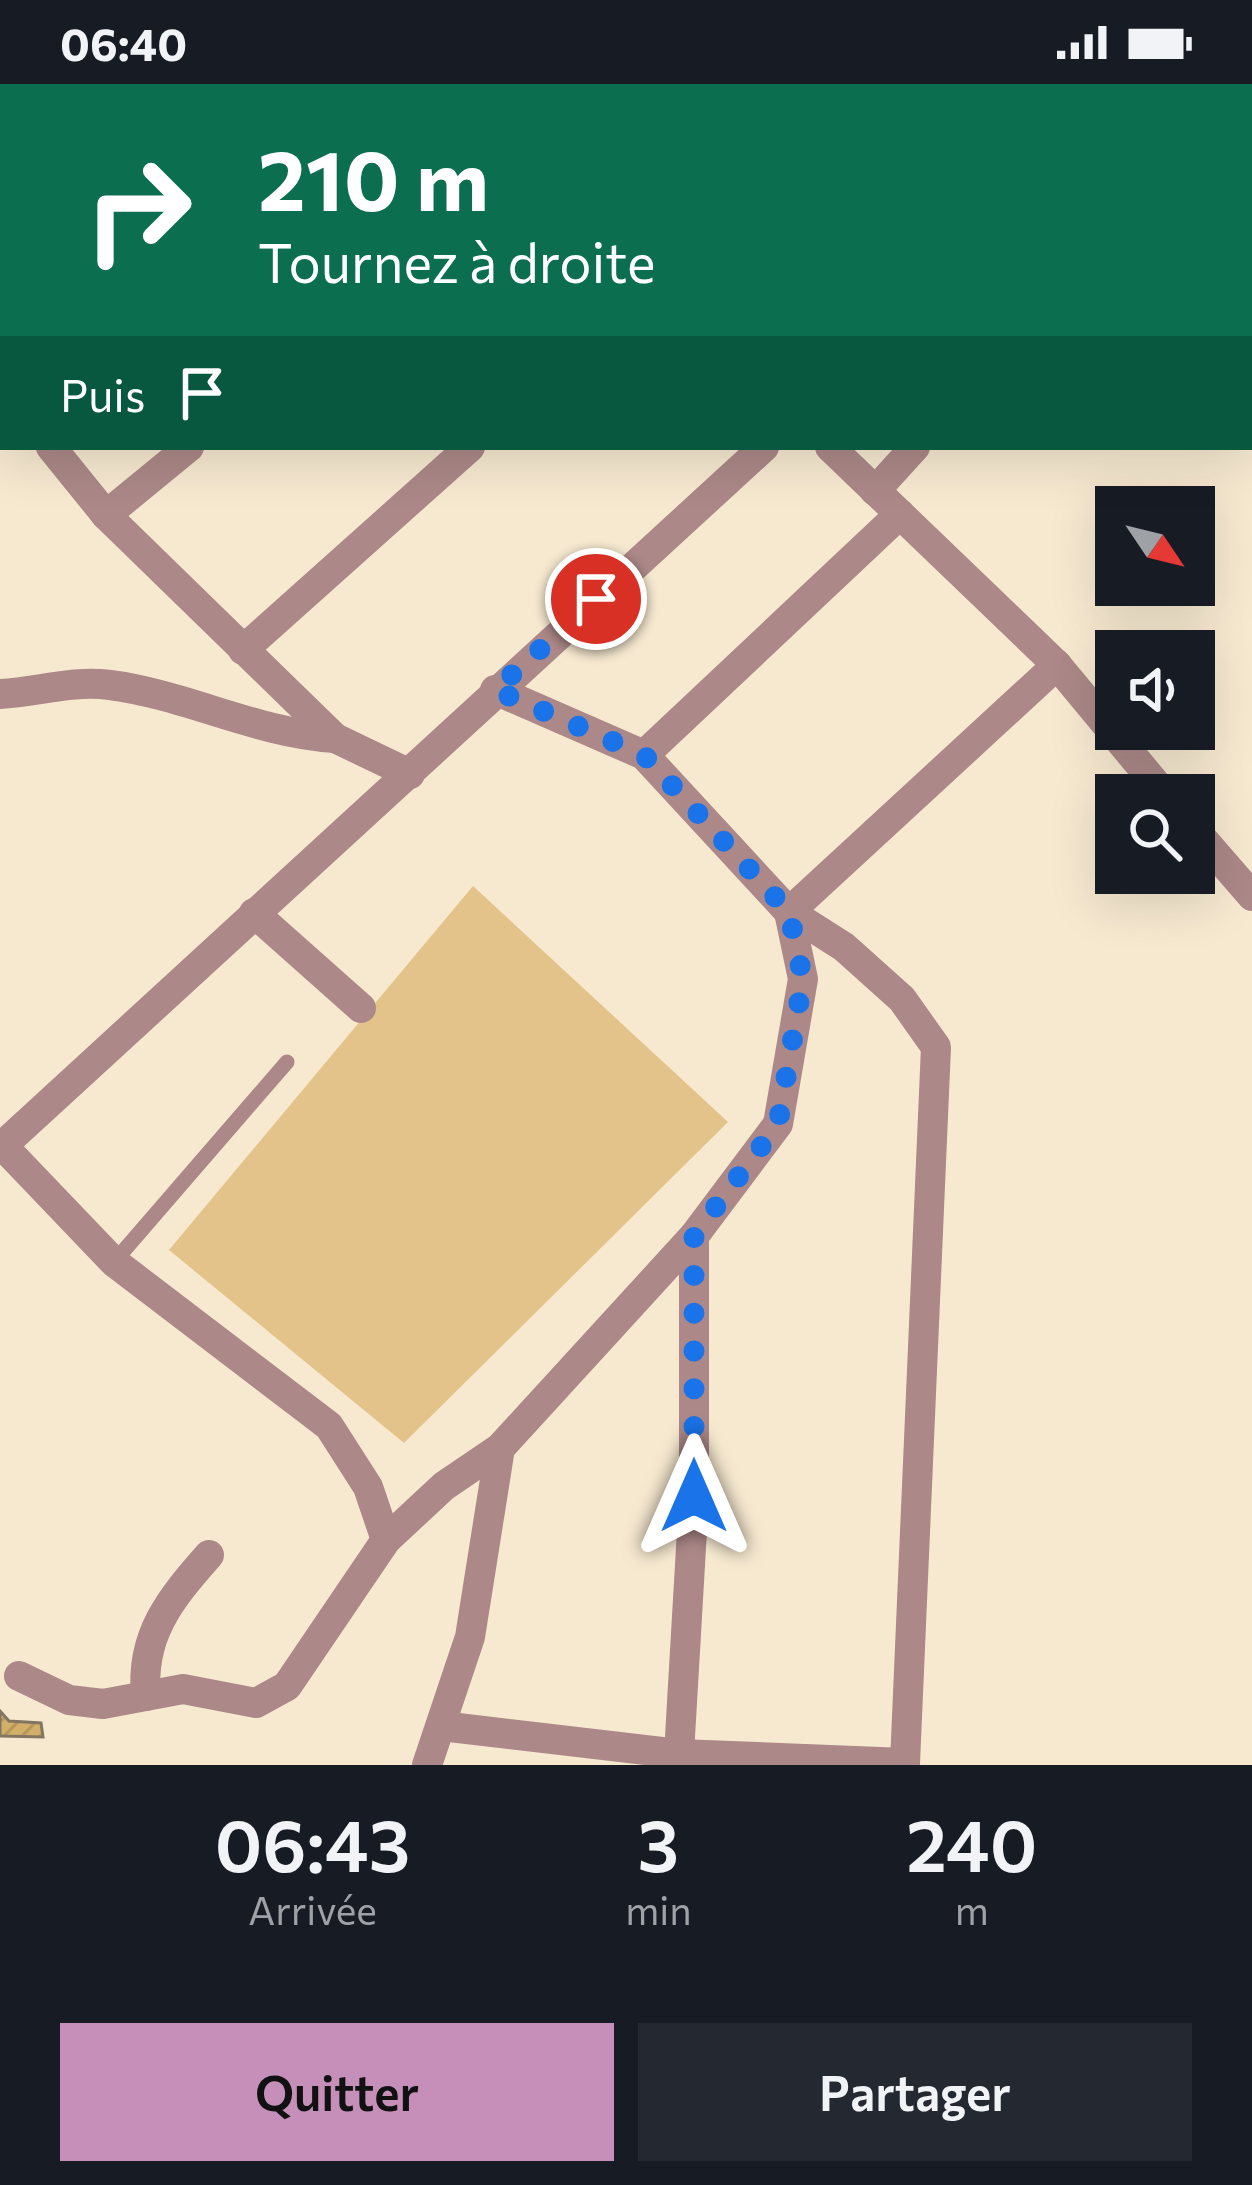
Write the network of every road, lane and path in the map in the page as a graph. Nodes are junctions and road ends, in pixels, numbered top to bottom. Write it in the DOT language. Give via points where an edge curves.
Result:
graph roads {
  1 [pos="53,450"];
  2 [pos="185,450"];
  3 [pos="467,450"];
  4 [pos="761,450"];
  5 [pos="833,450"];
  6 [pos="912,450"];
  7 [pos="875,490"];
  8 [pos="900,514"];
  9 [pos="106,515"];
  10 [pos="243,650"];
  11 [pos="1057,665"];
  12 [pos="495,690"];
  13 [pos="0,694"];
  14 [pos="334,738"];
  15 [pos="644,755"];
  16 [pos="410,774"];
  17 [pos="1148,774"];
  18 [pos="1215,853"];
  19 [pos="1252,896"];
  20 [pos="789,912"];
  21 [pos="254,913"];
  22 [pos="361,1008"];
  23 [pos="287,1062"];
  24 [pos="5,1134"];
  25 [pos="694,1236"];
  26 [pos="114,1262"];
  27 [pos="500,1448"];
  28 [pos="386,1540"];
  29 [pos="209,1555"];
  30 [pos="20,1676"];
  31 [pos="146,1696"];
  32 [pos="441,1726"];
  33 [pos="679,1754"];
  34 [pos="427,1765"];
  1 -- 9 [label="street"];
  2 -- 9 [label="street"];
  3 -- 10 [label="street"];
  4 -- 12 [label="street"];
  5 -- 7 [label="street"];
  6 -- 7 [label="street"];
  7 -- 8 [label="street"];
  8 -- 11 [label="street"];
  8 -- 15 [label="street"];
  9 -- 10 [label="street"];
  10 -- 14 [label="street"];
  11 -- 17 [label="street"];
  11 -- 20 [label="street"];
  12 -- 15 [label="street"];
  12 -- 16 [label="street"];
  13 -- 14 [label="street" via="74,682 115,686 289,736"];
  14 -- 16 [label="street"];
  15 -- 20 [label="street"];
  16 -- 21 [label="street"];
  18 -- 19 [label="street"];
  20 -- 25 [label="street" via="803,979 778,1124"];
  20 -- 33 [label="street" via="902,999 936,1047 905,1763"];
  21 -- 22 [label="street"];
  21 -- 24 [label="street"];
  23 -- 26 [label="lane"];
  24 -- 26 [label="street"];
  25 -- 27 [label="street"];
  25 -- 33 [label="street" via="694,1496"];
  26 -- 28 [label="street" via="329,1426 368,1487"];
  27 -- 28 [label="street"];
  27 -- 32 [label="street" via="470,1636"];
  28 -- 31 [label="street" via="287,1686 256,1703 183,1689"];
  29 -- 31 [label="street" via="173,1595 144,1657"];
  30 -- 31 [label="street" via="68,1700"];
  32 -- 33 [label="street"];
  32 -- 34 [label="street"];
}
